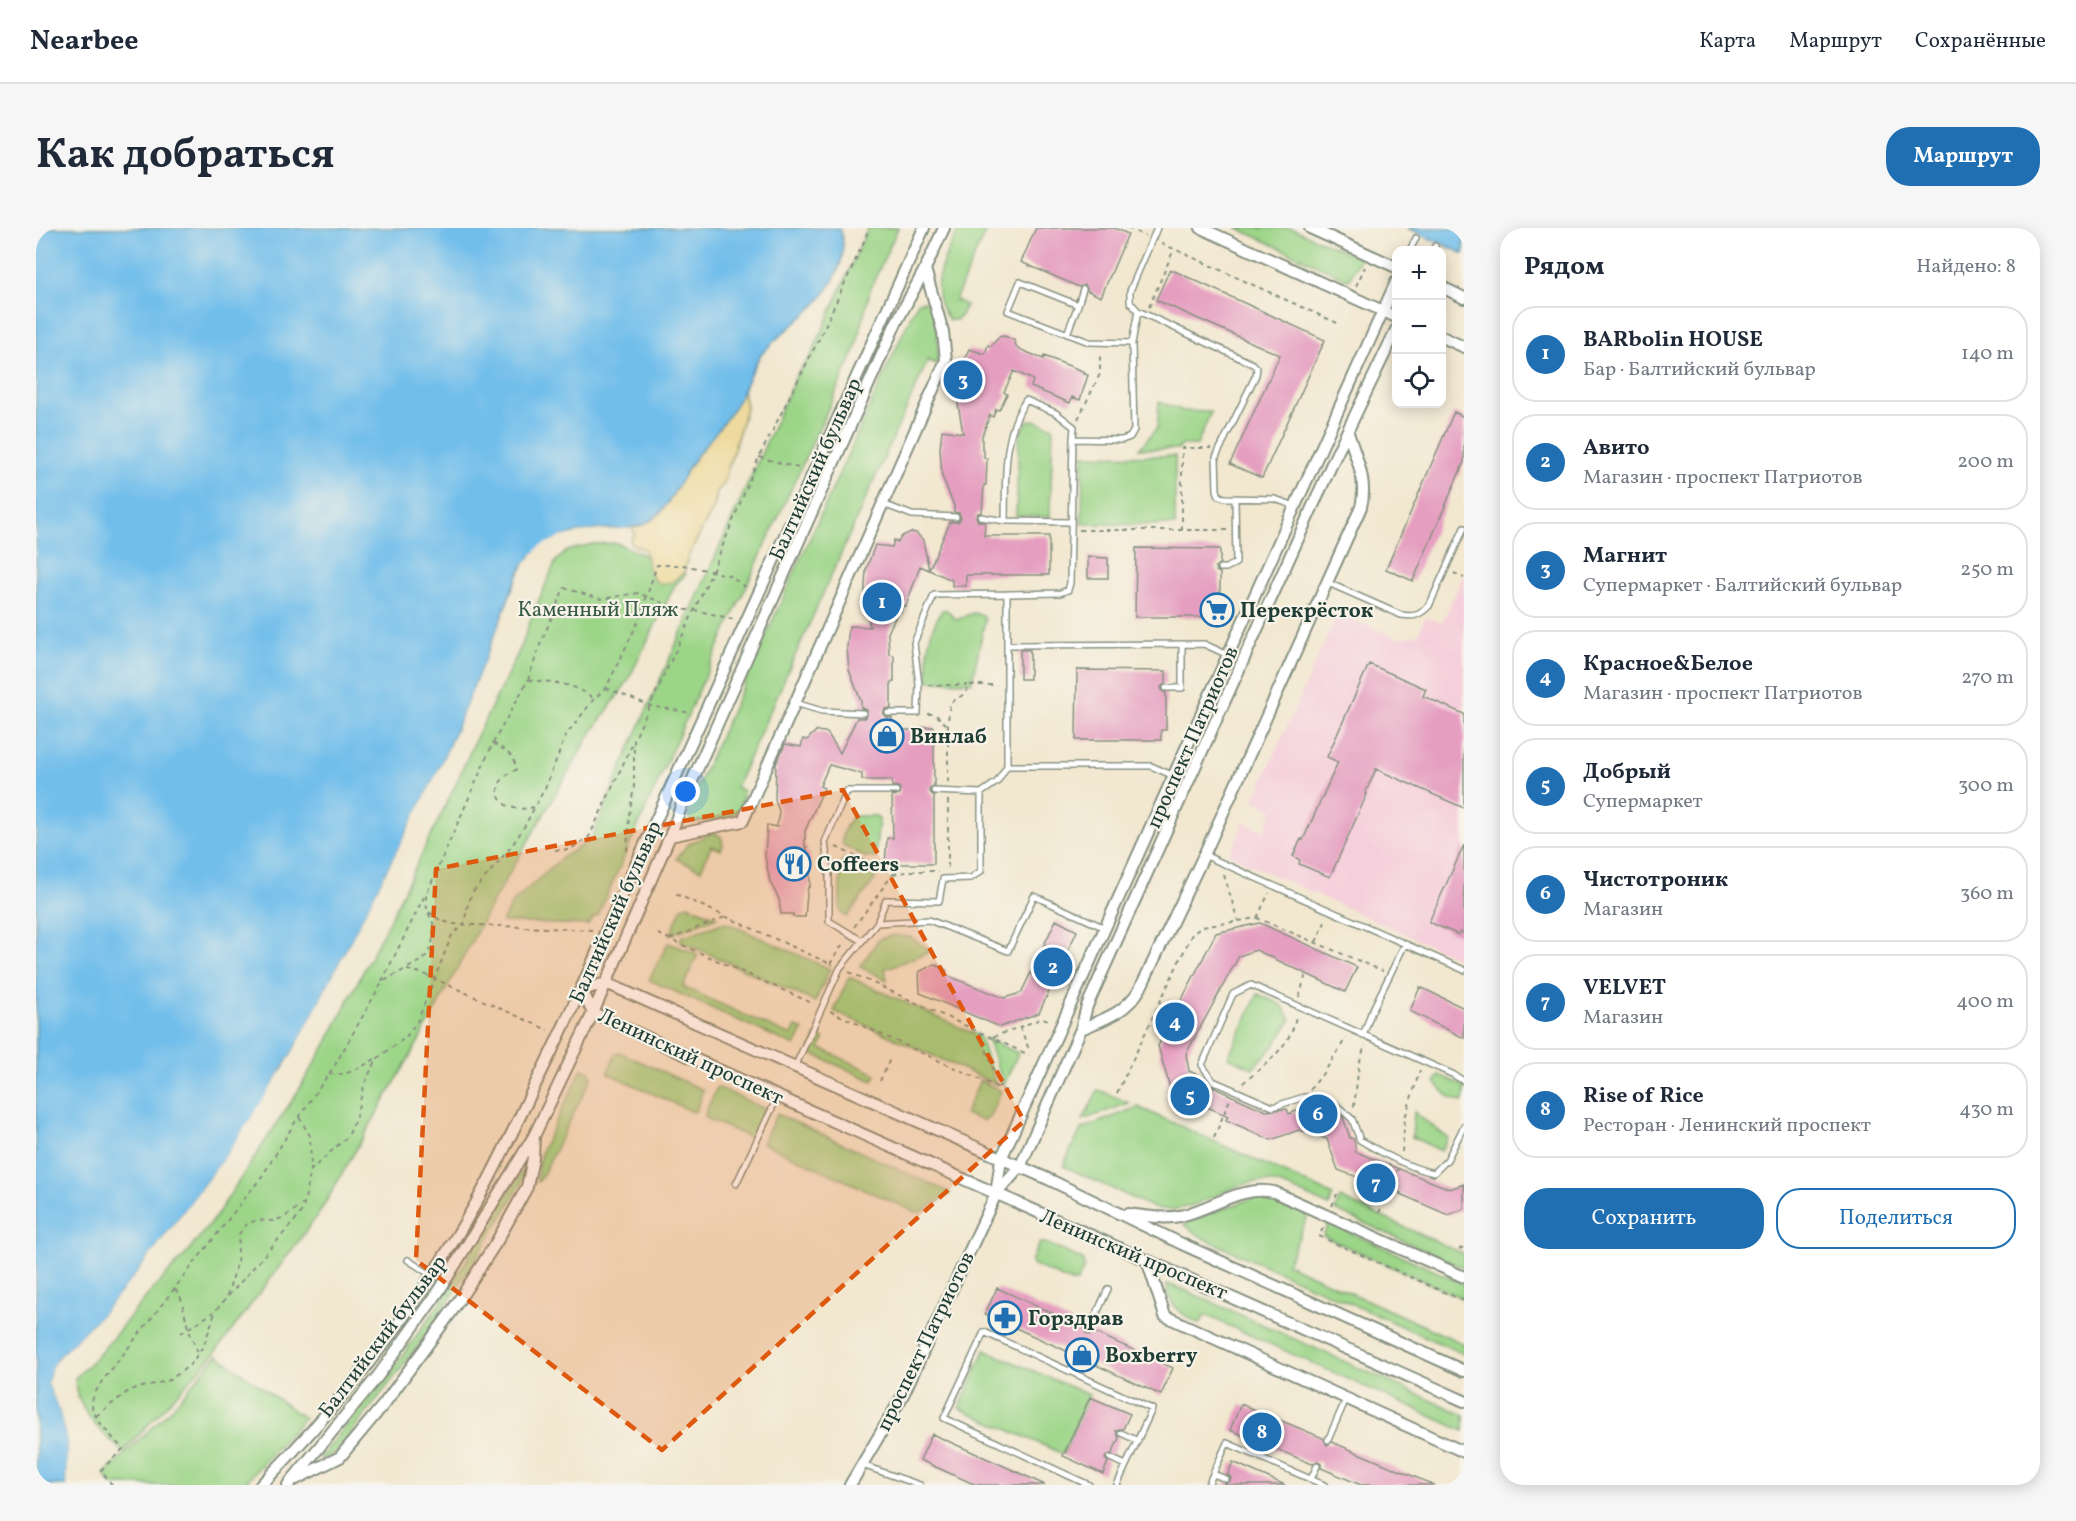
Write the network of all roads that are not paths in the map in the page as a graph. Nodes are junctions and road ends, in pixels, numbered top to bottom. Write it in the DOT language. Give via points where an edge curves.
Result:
graph roads {
  1 [pos="924,228"];
  2 [pos="944,228"];
  3 [pos="1157,228"];
  4 [pos="1201,228"];
  5 [pos="1310,228"];
  6 [pos="1416,238"];
  7 [pos="1412,246"];
  8 [pos="1392,265"];
  9 [pos="925,269"];
  10 [pos="1083,289"];
  11 [pos="1446,290"];
  12 [pos="1392,291"];
  13 [pos="1464,298"];
  14 [pos="1078,305"];
  15 [pos="1138,311"];
  16 [pos="1383,311"];
  17 [pos="1392,315"];
  18 [pos="1067,334"];
  19 [pos="1392,339"];
  20 [pos="1446,339"];
  21 [pos="1132,343"];
  22 [pos="1464,347"];
  23 [pos="1348,433"];
  24 [pos="1073,439"];
  25 [pos="1235,498"];
  26 [pos="883,504"];
  27 [pos="1295,506"];
  28 [pos="956,518"];
  29 [pos="981,518"];
  30 [pos="1005,520"];
  31 [pos="1070,522"];
  32 [pos="1464,528"];
  33 [pos="1220,568"];
  34 [pos="1326,582"];
  35 [pos="1007,594"];
  36 [pos="1182,644"];
  37 [pos="1007,645"];
  38 [pos="1229,655"];
  39 [pos="1166,688"];
  40 [pos="795,703"];
  41 [pos="863,713"];
  42 [pos="888,713"];
  43 [pos="1007,766"];
  44 [pos="1174,776"];
  45 [pos="896,791"];
  46 [pos="934,791"];
  47 [pos="981,793"];
  48 [pos="670,836"];
  49 [pos="1204,855"];
  50 [pos="877,922"];
  51 [pos="1105,928"];
  52 [pos="862,941"];
  53 [pos="1405,944"];
  54 [pos="1464,970"];
  55 [pos="606,983"];
  56 [pos="582,990"];
  57 [pos="593,1013"];
  58 [pos="1081,1029"];
  59 [pos="1366,1037"];
  60 [pos="795,1067"];
  61 [pos="1464,1081"];
  62 [pos="778,1096"];
  63 [pos="1464,1126"];
  64 [pos="534,1136"];
  65 [pos="1001,1159"];
  66 [pos="1020,1167"];
  67 [pos="736,1184"];
  68 [pos="996,1194"];
  69 [pos="1121,1213"];
  70 [pos="408,1260"];
  71 [pos="1147,1260"];
  72 [pos="431,1275"];
  73 [pos="1464,1277"];
  74 [pos="1108,1289"];
  75 [pos="1089,1330"];
  76 [pos="1077,1356"];
  77 [pos="1464,1371"];
  78 [pos="1070,1372"];
  79 [pos="1346,1399"];
  80 [pos="1464,1401"];
  81 [pos="1121,1433"];
  82 [pos="1328,1440"];
  83 [pos="1138,1441"];
  84 [pos="1464,1452"];
  85 [pos="1110,1458"];
  86 [pos="861,1465"];
  87 [pos="1126,1465"];
  88 [pos="1317,1466"];
  89 [pos="1213,1474"];
  90 [pos="1226,1479"];
  91 [pos="1311,1479"];
  92 [pos="291,1483"];
  93 [pos="1081,1483"];
  94 [pos="261,1485"];
  95 [pos="850,1485"];
  96 [pos="920,1485"];
  97 [pos="1089,1485"];
  98 [pos="1117,1485"];
  99 [pos="1209,1485"];
  100 [pos="1324,1485"];
  1 -- 56 [label="street, Балтийский бульвар"];
  2 -- 9 [label="street, Балтийский бульвар"];
  3 -- 15 [label="lane" via="1130,291 1130,302"];
  4 -- 16 [label="street"];
  5 -- 8 [label="street"];
  6 -- 7 [label="lane"];
  9 -- 26 [label="street" via="943,332 946,360"];
  9 -- 48 [label="street, Балтийский бульвар" via="896,323"];
  10 -- 14 [label="lane"];
  11 -- 13 [label="street"];
  12 -- 16 [label="street, проспект Патриотов"];
  14 -- 18 [label="lane"];
  14 -- 18 [label="lane" via="1020,282 1008,311"];
  15 -- 21 [label="lane"];
  15 -- 25 [label="lane" via="1257,368 1216,456 1219,496"];
  16 -- 17 [label="street"];
  16 -- 27 [label="street, проспект Патриотов"];
  18 -- 21 [label="lane" via="1089,342"];
  19 -- 23 [label="street, проспект Патриотов"];
  20 -- 22 [label="street"];
  21 -- 24 [label="lane" via="1134,430 1130,437"];
  23 -- 34 [label="street" via="1364,495"];
  23 -- 58 [label="street, проспект Патриотов" via="1092,996"];
  24 -- 30 [label="lane" via="1074,427 1056,413 1026,400 1016,415 1007,451"];
  24 -- 31 [label="lane"];
  25 -- 27 [label="lane" via="1275,499"];
  25 -- 33 [label="lane" via="1236,562"];
  26 -- 28 [label="lane" via="912,515"];
  26 -- 40 [label="street"];
  27 -- 38 [label="street, проспект Патриотов"];
  29 -- 30 [label="lane"];
  30 -- 31 [label="lane"];
  31 -- 35 [label="lane" via="1068,590"];
  32 -- 34 [label="lane" via="1429,606 1421,614 1401,615"];
  34 -- 49 [label="street"];
  35 -- 37 [label="lane"];
  35 -- 42 [label="lane" via="934,595 914,643 918,713"];
  36 -- 37 [label="lane"];
  36 -- 38 [label="lane" via="1204,644"];
  36 -- 39 [label="lane" via="1182,688"];
  37 -- 43 [label="lane"];
  38 -- 44 [label="street, проспект Патриотов"];
  40 -- 41 [label="lane" via="822,711"];
  40 -- 48 [label="street" via="743,821"];
  43 -- 44 [label="lane" via="1151,766"];
  43 -- 47 [label="lane" via="997,782"];
  44 -- 51 [label="street, проспект Патриотов"];
  45 -- 52 [label="lane" via="847,791 825,842 830,921"];
  46 -- 47 [label="lane"];
  47 -- 50 [label="lane" via="981,871 971,878 943,879 939,901 886,900"];
  48 -- 55 [label="street, Балтийский бульвар"];
  49 -- 53 [label="lane"];
  49 -- 58 [label="street" via="1132,1002 1120,1012"];
  50 -- 51 [label="lane" via="929,920 1008,951 1034,896"];
  50 -- 52 [label="lane"];
  51 -- 65 [label="street, проспект Патриотов"];
  52 -- 60 [label="lane" via="840,968"];
  53 -- 54 [label="lane"];
  53 -- 59 [label="lane" via="1371,1013"];
  55 -- 56 [label="street, Ленинский проспект"];
  55 -- 57 [label="street, Балтийский бульвар"];
  55 -- 60 [label="street, Ленинский проспект"];
  56 -- 57 [label="street, Ленинский проспект"];
  56 -- 72 [label="street, Балтийский бульвар" via="487,1182"];
  57 -- 62 [label="street, Ленинский проспект"];
  57 -- 64 [label="street, Балтийский бульвар"];
  58 -- 66 [label="street, проспект Патриотов"];
  59 -- 61 [label="lane"];
  59 -- 63 [label="lane" via="1251,985 1233,994 1202,1065 1213,1081 1273,1107 1304,1097 1334,1103 1352,1119 1360,1140 1415,1169 1434,1173 1447,1160"];
  60 -- 65 [label="street, Ленинский проспект"];
  62 -- 67 [label="lane"];
  62 -- 68 [label="street, Ленинский проспект"];
  64 -- 92 [label="street, Балтийский бульвар" via="433,1300 378,1376"];
  64 -- 92 [label="street" via="527,1187 452,1311 340,1457"];
  65 -- 66 [label="street, Ленинский проспект"];
  65 -- 68 [label="street, проспект Патриотов"];
  66 -- 68 [label="street, проспект Патриотов"];
  66 -- 69 [label="street, Ленинский проспект"];
  68 -- 71 [label="street, Ленинский проспект"];
  68 -- 86 [label="street, проспект Патриотов" via="902,1397"];
  69 -- 73 [label="street" via="1175,1217 1262,1189"];
  69 -- 77 [label="street, Ленинский проспект"];
  70 -- 72 [label="lane"];
  71 -- 79 [label="street" via="1165,1317"];
  71 -- 80 [label="street, Ленинский проспект"];
  72 -- 94 [label="street, Балтийский бульвар" via="344,1392"];
  74 -- 75 [label="lane"];
  76 -- 78 [label="lane"];
  78 -- 83 [label="lane" via="1152,1409"];
  78 -- 93 [label="lane" via="984,1332 944,1418"];
  79 -- 82 [label="lane"];
  79 -- 84 [label="street"];
  81 -- 83 [label="lane"];
  83 -- 87 [label="lane"];
  85 -- 87 [label="lane"];
  86 -- 95 [label="street, проспект Патриотов"];
  86 -- 96 [label="lane"];
  87 -- 98 [label="lane"];
  88 -- 91 [label="lane"];
  89 -- 90 [label="lane"];
  89 -- 91 [label="lane" via="1227,1443"];
  89 -- 99 [label="lane"];
  91 -- 100 [label="lane"];
  93 -- 97 [label="lane"];
}
